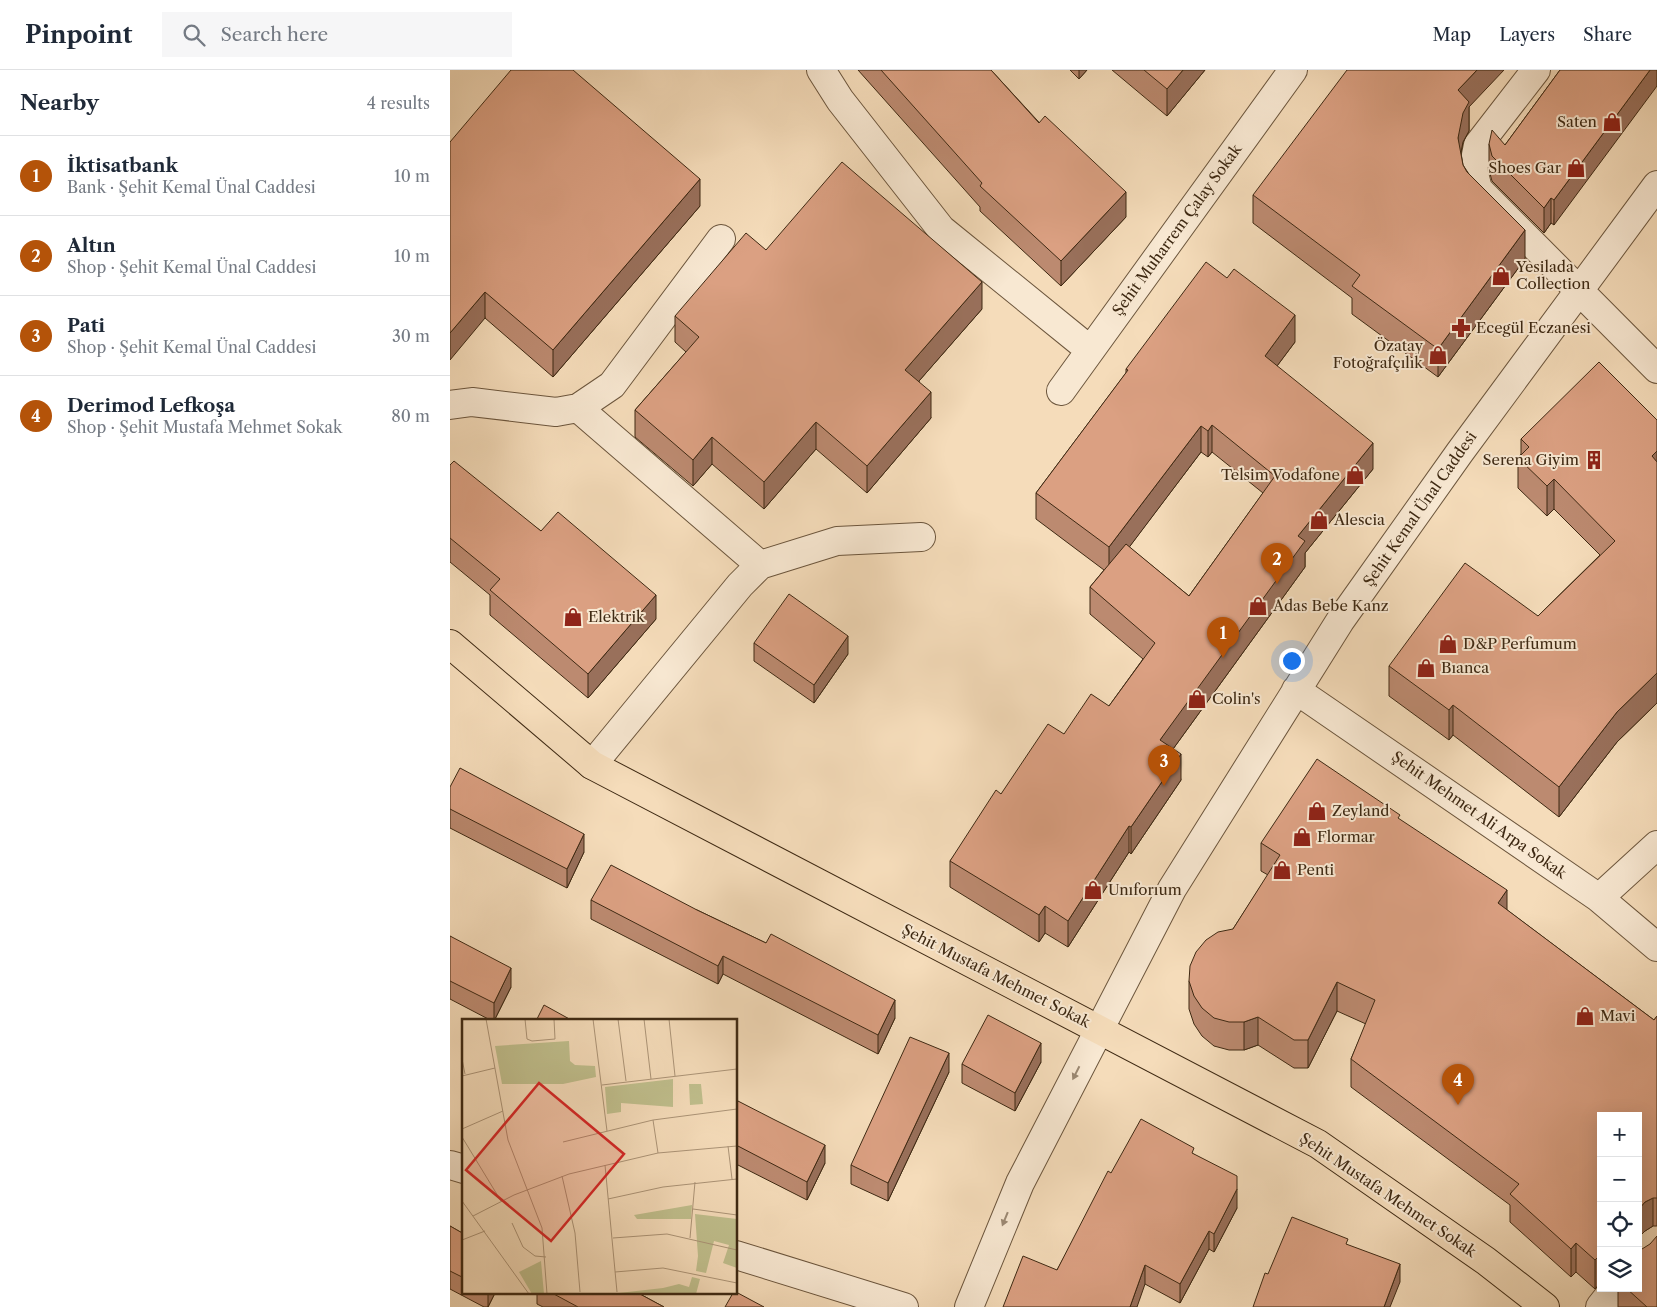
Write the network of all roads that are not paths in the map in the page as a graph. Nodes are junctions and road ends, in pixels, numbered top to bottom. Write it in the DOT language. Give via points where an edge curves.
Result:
graph roads {
  1 [pos="821,70"];
  2 [pos="1293,70"];
  3 [pos="1536,70"];
  4 [pos="1657,185"];
  5 [pos="721,239"];
  6 [pos="1580,291"];
  7 [pos="1090,350"];
  8 [pos="1657,369"];
  9 [pos="1061,391"];
  10 [pos="450,404"];
  11 [pos="578,408"];
  12 [pos="921,538"];
  13 [pos="760,565"];
  14 [pos="450,644"];
  15 [pos="1296,690"];
  16 [pos="592,765"];
  17 [pos="1657,845"];
  18 [pos="1599,898"];
  19 [pos="1657,947"];
  20 [pos="1098,1029"];
  21 [pos="738,1256"];
  22 [pos="1612,1292"];
  23 [pos="904,1307"];
  24 [pos="969,1307"];
  25 [pos="1545,1307"];
  26 [pos="1600,1307"];
  1 -- 7 [label="street" via="840,100 941,229"];
  2 -- 7 [label="street, Şehit Muharrem Çalay Sokak"];
  3 -- 6 [label="street" via="1478,145 1473,170 1478,190"];
  4 -- 6 [label="street, Şehit Kemal Ünal Caddesi"];
  5 -- 11 [label="street" via="612,385"];
  6 -- 8 [label="street"];
  6 -- 15 [label="street, Şehit Kemal Ünal Caddesi" via="1460,452 1340,621"];
  7 -- 9 [label="street, Şehit Muharrem Çalay Sokak"];
  10 -- 11 [label="street" via="472,402 556,412"];
  11 -- 13 [label="street"];
  12 -- 13 [label="street" via="837,541"];
  13 -- 16 [label="street"];
  14 -- 16 [label="main road, Şehit Mustafa Mehmet Sokak"];
  15 -- 18 [label="street, Şehit Mehmet Ali Arpa Sokak"];
  15 -- 20 [label="street, Şehit Kemal Ünal Caddesi" via="1172,889"];
  16 -- 20 [label="main road, Şehit Mustafa Mehmet Sokak"];
  17 -- 18 [label="street"];
  18 -- 19 [label="street, Şehit Mehmet Ali Arpa Sokak"];
  20 -- 24 [label="street, Şehit Kemal Ünal Caddesi, one-way" via="1020,1183"];
  20 -- 25 [label="main road, Şehit Mustafa Mehmet Sokak" via="1318,1144 1486,1261"];
  21 -- 23 [label="street"];
  22 -- 26 [label="street"];
}
